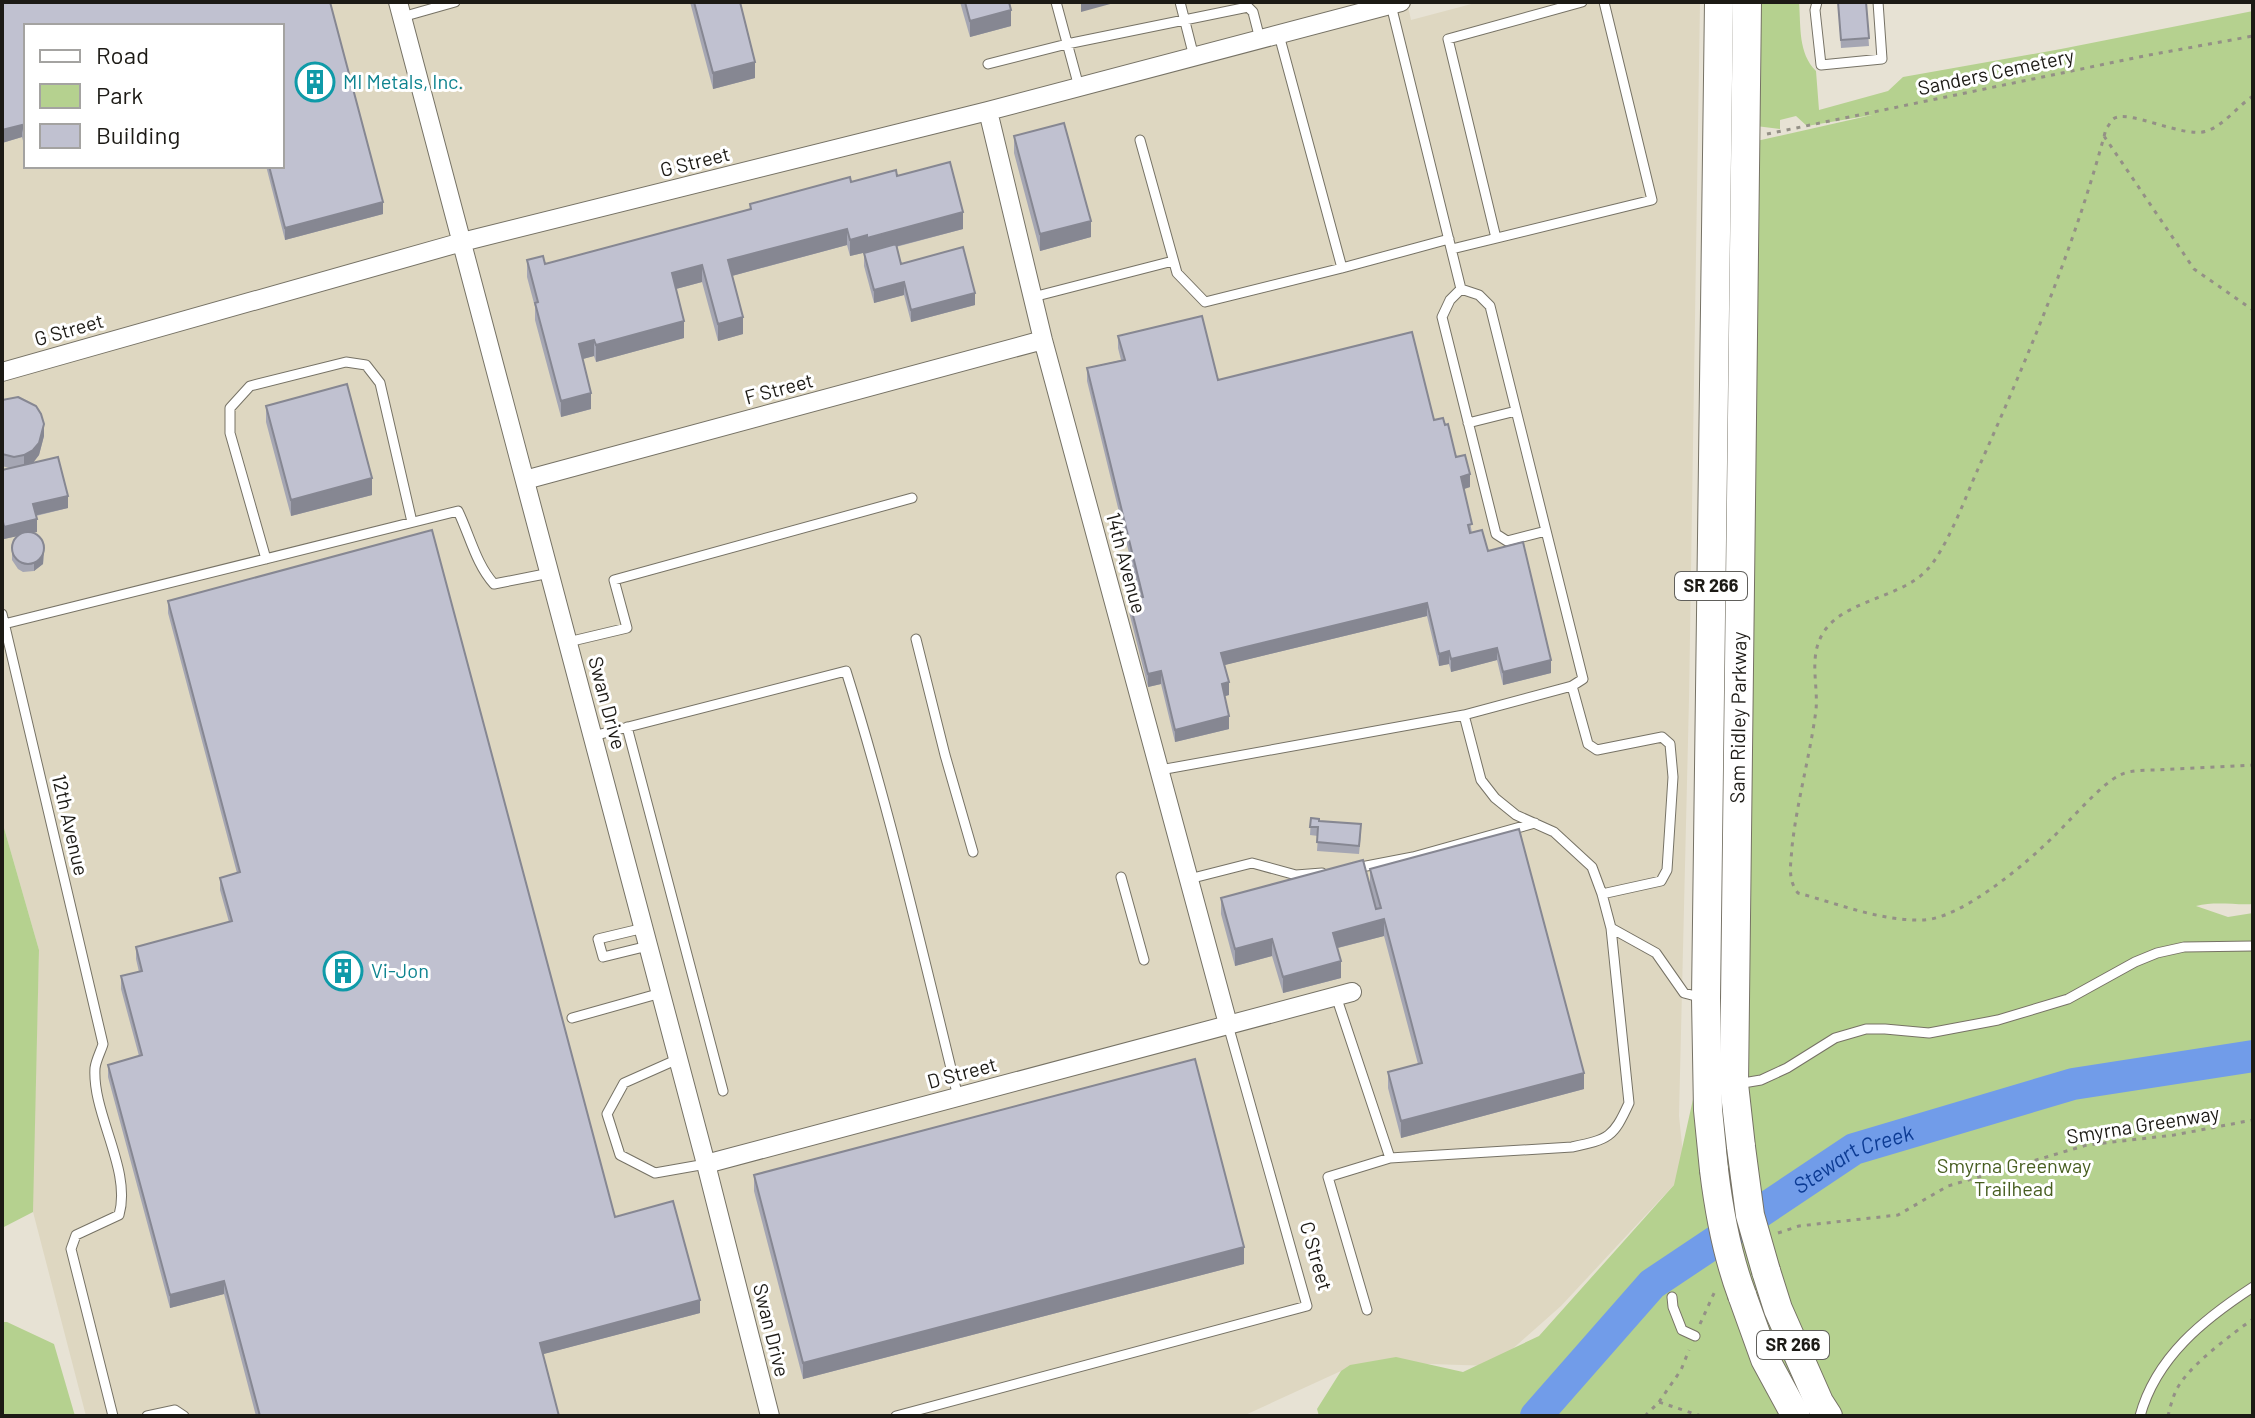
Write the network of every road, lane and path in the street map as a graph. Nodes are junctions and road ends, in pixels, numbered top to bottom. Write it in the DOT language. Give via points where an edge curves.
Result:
graph roads {
  1 [pos="455,2"];
  2 [pos="1056,2"];
  3 [pos="1180,2"];
  4 [pos="1582,2"];
  5 [pos="1604,2"];
  6 [pos="1747,2"];
  7 [pos="1817,2"];
  8 [pos="1878,2"];
  9 [pos="1396,3"];
  10 [pos="1367,6"];
  11 [pos="1717,7"];
  12 [pos="400,10"];
  13 [pos="1185,20"];
  14 [pos="1279,35"];
  15 [pos="2253,36"];
  16 [pos="1260,39"];
  17 [pos="1067,44"];
  18 [pos="1194,57"];
  19 [pos="988,64"];
  20 [pos="1079,87"];
  21 [pos="2253,96"];
  22 [pos="988,111"];
  23 [pos="2104,136"];
  24 [pos="1745,139"];
  25 [pos="1140,140"];
  26 [pos="1496,238"];
  27 [pos="462,242"];
  28 [pos="1450,244"];
  29 [pos="1173,261"];
  30 [pos="1342,268"];
  31 [pos="1461,289"];
  32 [pos="1033,297"];
  33 [pos="2253,310"];
  34 [pos="1043,340"];
  35 [pos="2,372"];
  36 [pos="1516,411"];
  37 [pos="1468,423"];
  38 [pos="525,480"];
  39 [pos="912,498"];
  40 [pos="412,522"];
  41 [pos="1546,531"];
  42 [pos="266,559"];
  43 [pos="550,573"];
  44 [pos="3,619"];
  45 [pos="916,639"];
  46 [pos="568,642"];
  47 [pos="1572,686"];
  48 [pos="1464,715"];
  49 [pos="627,727"];
  50 [pos="593,736"];
  51 [pos="2253,765"];
  52 [pos="1160,770"];
  53 [pos="1535,823"];
  54 [pos="973,852"];
  55 [pos="1346,869"];
  56 [pos="1331,871"];
  57 [pos="1121,877"];
  58 [pos="1189,879"];
  59 [pos="1602,894"];
  60 [pos="1611,928"];
  61 [pos="646,936"];
  62 [pos="2253,946"];
  63 [pos="1144,960"];
  64 [pos="661,993"];
  65 [pos="1344,994"];
  66 [pos="1706,998"];
  67 [pos="1734,999"];
  68 [pos="572,1018"];
  69 [pos="1228,1024"];
  70 [pos="678,1059"];
  71 [pos="1734,1085"];
  72 [pos="723,1091"];
  73 [pos="958,1097"];
  74 [pos="2253,1120"];
  75 [pos="1390,1158"];
  76 [pos="706,1164"];
  77 [pos="1776,1234"];
  78 [pos="2253,1287"];
  79 [pos="1672,1297"];
  80 [pos="1367,1310"];
  81 [pos="2253,1319"];
  82 [pos="1695,1336"];
  83 [pos="113,1416"];
  84 [pos="147,1416"];
  85 [pos="184,1416"];
  86 [pos="770,1416"];
  87 [pos="896,1416"];
  88 [pos="1645,1416"];
  89 [pos="1701,1416"];
  90 [pos="1796,1416"];
  91 [pos="1828,1416"];
  92 [pos="2140,1416"];
  93 [pos="2168,1416"];
  1 -- 12 [label="lane"];
  2 -- 17 [label="lane"];
  3 -- 13 [label="lane"];
  4 -- 26 [label="lane" via="1448,39"];
  5 -- 26 [label="lane" via="1652,200"];
  6 -- 24 [label="main road, Sam Ridley Parkway / SR 266"];
  7 -- 8 [label="lane" via="1821,65 1882,59"];
  9 -- 10 [label="street, G Street"];
  9 -- 28 [label="lane"];
  10 -- 14 [label="street, G Street"];
  11 -- 66 [label="main road, Sam Ridley Parkway / SR 266"];
  12 -- 27 [label="street, Swan Drive"];
  13 -- 16 [label="lane" via="1248,7"];
  13 -- 17 [label="lane"];
  13 -- 18 [label="lane"];
  14 -- 16 [label="street, G Street"];
  14 -- 30 [label="lane"];
  15 -- 24 [label="path, Sanders Cemetery"];
  16 -- 18 [label="street, G Street"];
  17 -- 19 [label="lane"];
  17 -- 20 [label="lane"];
  18 -- 20 [label="street, G Street"];
  20 -- 22 [label="street, G Street"];
  21 -- 23 [label="path" via="2208,131 2120,117 2112,119"];
  22 -- 27 [label="street, G Street"];
  22 -- 32 [label="street, 14th Avenue"];
  23 -- 33 [label="path" via="2194,269"];
  23 -- 51 [label="path" via="2057,280 1943,546 1925,572 1885,596 1850,608 1827,627 1818,643 1816,705 1790,879 1798,893 1881,916 1924,921 1946,916 1970,904 2045,846 2120,775"];
  24 -- 67 [label="main road, Sam Ridley Parkway / SR 266"];
  25 -- 29 [label="lane"];
  26 -- 28 [label="lane"];
  27 -- 35 [label="street, G Street"];
  27 -- 38 [label="street, Swan Drive"];
  28 -- 30 [label="lane"];
  28 -- 31 [label="lane"];
  29 -- 30 [label="lane" via="1177,273 1205,302"];
  29 -- 32 [label="lane"];
  31 -- 36 [label="lane" via="1490,306"];
  31 -- 37 [label="lane" via="1442,317"];
  32 -- 34 [label="street, 14th Avenue"];
  34 -- 38 [label="street, F Street"];
  34 -- 52 [label="street, 14th Avenue"];
  36 -- 37 [label="lane"];
  36 -- 41 [label="lane"];
  37 -- 41 [label="lane" via="1496,534 1507,541"];
  38 -- 43 [label="street, Swan Drive"];
  39 -- 46 [label="lane" via="614,580 627,628"];
  40 -- 42 [label="lane"];
  40 -- 42 [label="lane" via="380,383 366,365 346,362 291,375 250,386 230,408 230,433"];
  40 -- 43 [label="lane" via="458,511 483,572 494,584"];
  41 -- 47 [label="lane" via="1583,679"];
  42 -- 44 [label="lane"];
  43 -- 46 [label="street, Swan Drive"];
  44 -- 83 [label="lane, 12th Avenue" via="103,1044 95,1066 98,1090 123,1202 119,1215 76,1235 71,1249"];
  45 -- 54 [label="lane"];
  46 -- 50 [label="street, Swan Drive"];
  47 -- 48 [label="lane"];
  47 -- 59 [label="lane" via="1588,744 1597,750 1662,737 1670,744 1667,870 1661,881"];
  48 -- 52 [label="lane"];
  48 -- 53 [label="lane" via="1481,780 1516,815"];
  49 -- 50 [label="lane"];
  49 -- 72 [label="lane"];
  49 -- 73 [label="lane" via="846,671 867,735"];
  50 -- 61 [label="street, Swan Drive"];
  52 -- 58 [label="street, 14th Avenue"];
  53 -- 55 [label="lane" via="1413,857"];
  53 -- 59 [label="lane" via="1554,832 1592,867"];
  56 -- 58 [label="lane" via="1296,875 1252,863"];
  57 -- 63 [label="lane"];
  58 -- 69 [label="street, 14th Avenue"];
  59 -- 60 [label="lane"];
  60 -- 66 [label="lane" via="1656,953 1684,993"];
  60 -- 75 [label="lane" via="1629,1103 1618,1129 1599,1141 1572,1147"];
  61 -- 61 [label="lane" via="598,939 603,957"];
  61 -- 64 [label="street, Swan Drive"];
  62 -- 71 [label="lane" via="2184,947 2157,953 2068,999 1998,1020 1929,1033 1866,1029 1835,1038 1761,1080"];
  64 -- 68 [label="lane"];
  64 -- 70 [label="street, Swan Drive"];
  65 -- 69 [label="street"];
  65 -- 75 [label="lane"];
  66 -- 67 [label="lane"];
  66 -- 90 [label="main road, Sam Ridley Parkway / SR 266, bridge" via="1708,1110 1717,1196 1734,1274 1765,1359"];
  67 -- 71 [label="main road, Sam Ridley Parkway / SR 266"];
  69 -- 73 [label="street, D Street"];
  69 -- 87 [label="lane, C Street" via="1307,1306"];
  70 -- 76 [label="street, Swan Drive"];
  70 -- 76 [label="lane" via="624,1083 607,1114 620,1155 655,1173"];
  71 -- 91 [label="main road, Sam Ridley Parkway / SR 266, bridge" via="1750,1215 1778,1309"];
  73 -- 76 [label="street, D Street"];
  74 -- 77 [label="path, Smyrna Greenway" via="2087,1145 1948,1186 1898,1215 1799,1226"];
  75 -- 80 [label="lane" via="1328,1177"];
  76 -- 86 [label="street, Swan Drive"];
  78 -- 92 [label="lane" via="2179,1346 2149,1390"];
  79 -- 82 [label="lane" via="1682,1330"];
  81 -- 93 [label="path" via="2182,1381"];
  84 -- 85 [label="lane" via="175,1410"];
  88 -- 89 [label="path" via="1659,1402"];
}
